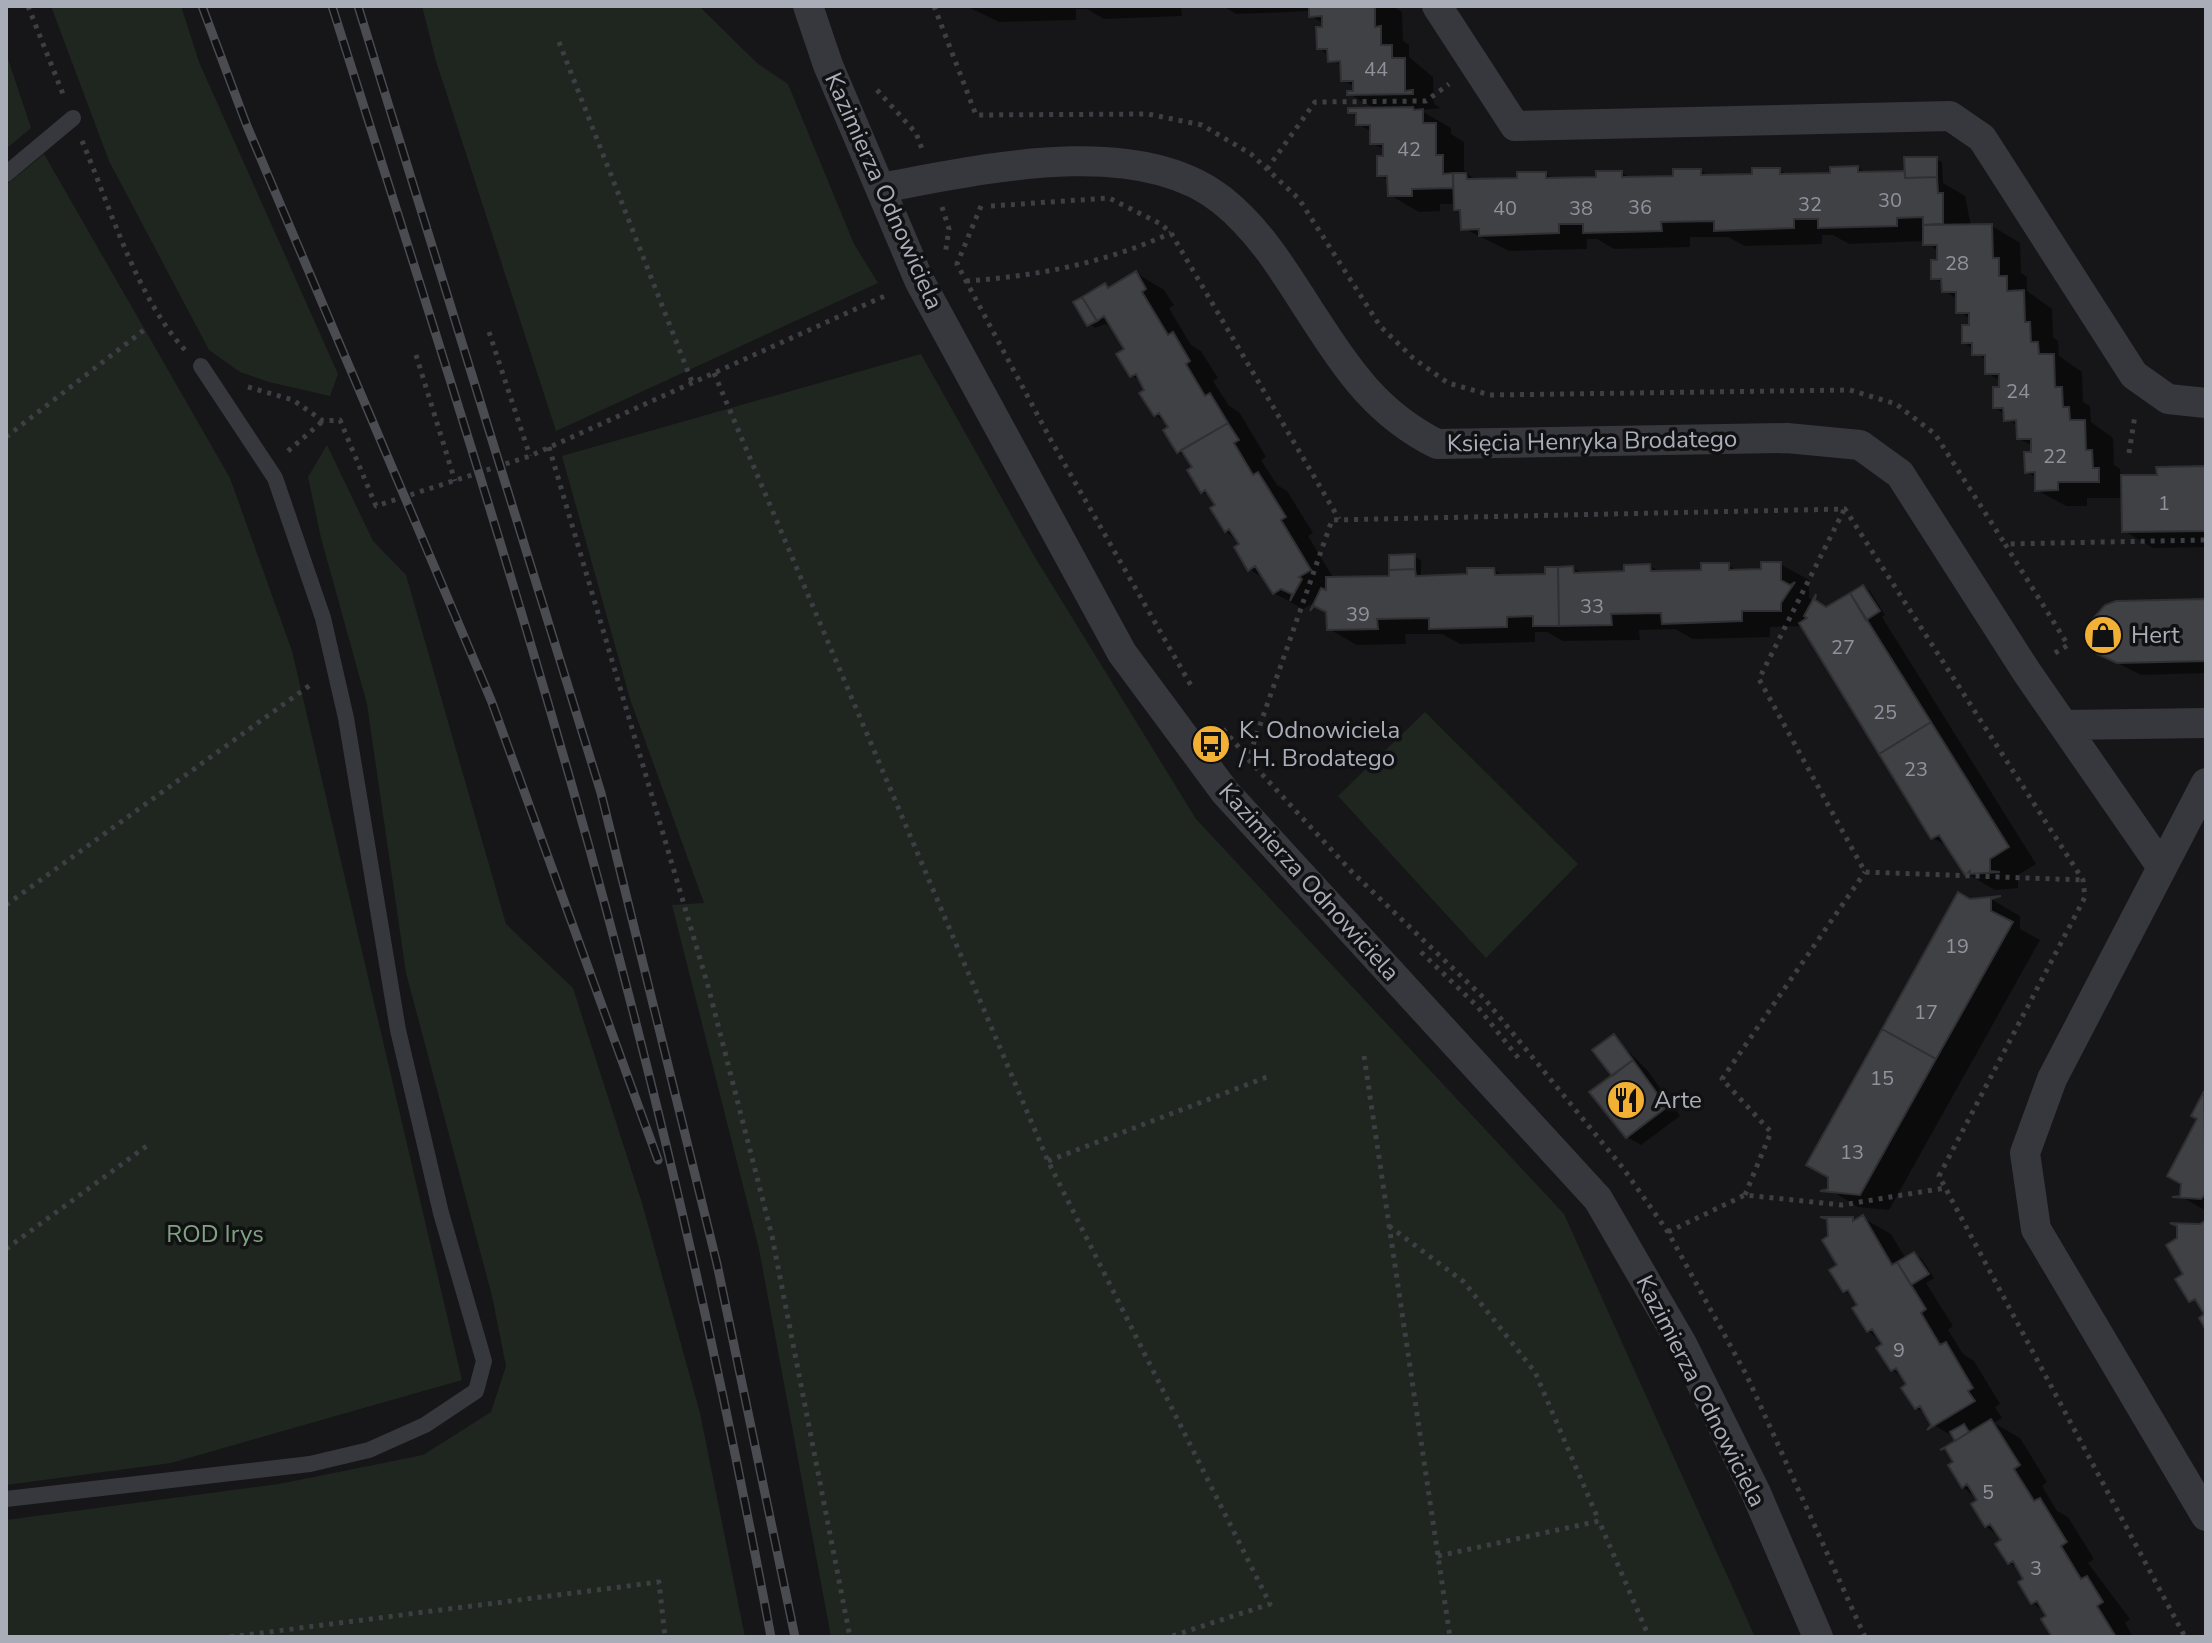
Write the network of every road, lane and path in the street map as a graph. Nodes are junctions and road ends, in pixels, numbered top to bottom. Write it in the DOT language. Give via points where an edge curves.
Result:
graph roads {
  1 [pos="28,6"];
  2 [pos="808,6"];
  3 [pos="934,6"];
  4 [pos="1437,6"];
  5 [pos="559,42"];
  6 [pos="1456,79"];
  7 [pos="73,118"];
  8 [pos="1267,169"];
  9 [pos="6,174"];
  10 [pos="881,188"];
  11 [pos="1171,233"];
  12 [pos="919,280"];
  13 [pos="966,281"];
  14 [pos="144,330"];
  15 [pos="489,332"];
  16 [pos="416,355"];
  17 [pos="201,366"];
  18 [pos="714,373"];
  19 [pos="692,382"];
  20 [pos="2127,401"];
  21 [pos="2206,403"];
  22 [pos="323,421"];
  23 [pos="6,437"];
  24 [pos="549,447"];
  25 [pos="2129,453"];
  26 [pos="530,456"];
  27 [pos="275,478"];
  28 [pos="455,481"];
  29 [pos="1845,509"];
  30 [pos="1340,520"];
  31 [pos="2206,540"];
  32 [pos="2005,544"];
  33 [pos="2026,671"];
  34 [pos="334,674"];
  35 [pos="1199,700"];
  36 [pos="1219,723"];
  37 [pos="2206,723"];
  38 [pos="2064,725"];
  39 [pos="1248,759"];
  40 [pos="2206,783"];
  41 [pos="2161,866"];
  42 [pos="1865,872"];
  43 [pos="2083,880"];
  44 [pos="6,905"];
  45 [pos="1364,1056"];
  46 [pos="1272,1075"];
  47 [pos="148,1145"];
  48 [pos="1048,1161"];
  49 [pos="1945,1188"];
  50 [pos="1745,1195"];
  51 [pos="1389,1226"];
  52 [pos="1668,1232"];
  53 [pos="6,1249"];
  54 [pos="6,1499"];
  55 [pos="2206,1516"];
  56 [pos="1599,1521"];
  57 [pos="1438,1556"];
  58 [pos="230,1637"];
  59 [pos="665,1637"];
  60 [pos="850,1637"];
  61 [pos="1169,1637"];
  62 [pos="1450,1637"];
  63 [pos="1649,1637"];
  64 [pos="1818,1637"];
  65 [pos="1865,1637"];
  66 [pos="2185,1637"];
  1 -- 7 [label="path"];
  2 -- 10 [label="street, Kazimierza Odnowiciela"];
  3 -- 8 [label="path" via="976,115 1148,114 1202,125"];
  4 -- 21 [label="street" via="1515,126 1950,116 1982,138 2134,375 2168,399"];
  5 -- 19 [label="path"];
  6 -- 8 [label="path" via="1426,101 1315,102"];
  7 -- 9 [label="lane"];
  7 -- 17 [label="path" via="148,293"];
  8 -- 32 [label="path" via="1299,199 1380,326 1448,383 1490,395 1850,390 1896,404 1935,434"];
  10 -- 12 [label="street, Kazimierza Odnowiciela"];
  10 -- 33 [label="street, Księcia Henryka Brodatego" via="981,169 1096,162 1181,175 1223,201 1266,244 1357,384 1404,428 1437,444 1787,438 1860,445 1900,474"];
  11 -- 13 [label="path" via="1133,251 1054,272"];
  11 -- 13 [label="path" via="1109,198 978,207 957,264"];
  11 -- 30 [label="path"];
  12 -- 18 [label="path"];
  12 -- 64 [label="street, Kazimierza Odnowiciela" via="1122,653 1197,756 1235,804 1598,1199 1682,1344 1756,1493"];
  13 -- 35 [label="path"];
  14 -- 23 [label="path"];
  15 -- 26 [label="path"];
  16 -- 28 [label="path"];
  17 -- 22 [label="path" via="265,394 293,400"];
  17 -- 27 [label="lane"];
  18 -- 19 [label="path"];
  18 -- 48 [label="path"];
  19 -- 24 [label="path"];
  20 -- 25 [label="path" via="2135,414"];
  22 -- 27 [label="path" via="289,449"];
  22 -- 28 [label="path" via="340,420 376,506"];
  24 -- 26 [label="path"];
  24 -- 60 [label="path" via="720,1030 772,1236"];
  26 -- 28 [label="path"];
  27 -- 34 [label="lane" via="323,618"];
  29 -- 30 [label="path"];
  29 -- 42 [label="path" via="1759,679"];
  29 -- 43 [label="path"];
  30 -- 39 [label="path" via="1332,520"];
  31 -- 32 [label="path"];
  32 -- 33 [label="path" via="2068,645"];
  33 -- 38 [label="street, Księcia Henryka Brodatego"];
  34 -- 44 [label="path" via="302,687"];
  34 -- 54 [label="lane" via="346,718 398,1030 441,1213 484,1361 476,1391 425,1425 369,1450 310,1464"];
  36 -- 39 [label="path"];
  37 -- 38 [label="street"];
  38 -- 41 [label="street, Księcia Henryka Brodatego"];
  39 -- 52 [label="path" via="1352,872 1484,998 1623,1168"];
  40 -- 41 [label="street"];
  41 -- 55 [label="street" via="2052,1079 2025,1153 2036,1229"];
  42 -- 43 [label="path"];
  42 -- 50 [label="path" via="1722,1079 1771,1132"];
  43 -- 49 [label="path" via="2085,897 1939,1176"];
  45 -- 51 [label="path"];
  46 -- 48 [label="path"];
  47 -- 53 [label="path"];
  48 -- 61 [label="path" via="1270,1604"];
  49 -- 50 [label="path" via="1842,1205"];
  49 -- 66 [label="path"];
  50 -- 52 [label="path"];
  51 -- 56 [label="path" via="1464,1282 1535,1372"];
  51 -- 57 [label="path"];
  52 -- 65 [label="path" via="1747,1376"];
  56 -- 57 [label="path"];
  56 -- 63 [label="path"];
  57 -- 62 [label="path"];
  58 -- 59 [label="path" via="659,1582"];
}
